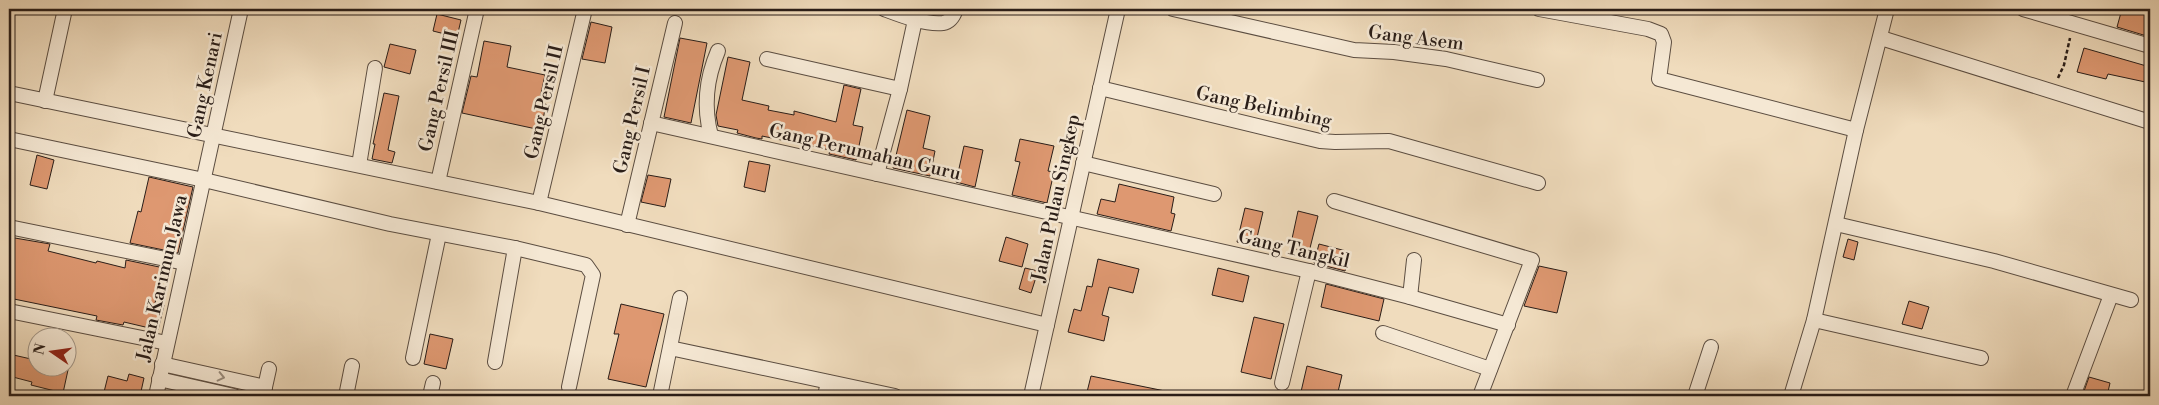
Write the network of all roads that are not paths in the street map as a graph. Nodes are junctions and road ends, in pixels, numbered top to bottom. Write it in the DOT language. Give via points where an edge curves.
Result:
graph roads {
  1 [pos="65,9"];
  2 [pos="241,9"];
  3 [pos="477,9"];
  4 [pos="585,9"];
  5 [pos="884,9"];
  6 [pos="956,9"];
  7 [pos="1118,9"];
  8 [pos="1173,9"];
  9 [pos="1539,9"];
  10 [pos="1887,9"];
  11 [pos="2023,9"];
  12 [pos="915,20"];
  13 [pos="675,23"];
  14 [pos="1881,38"];
  15 [pos="2150,46"];
  16 [pos="718,51"];
  17 [pos="768,59"];
  18 [pos="375,68"];
  19 [pos="1537,80"];
  20 [pos="1100,88"];
  21 [pos="900,90"];
  22 [pos="9,94"];
  23 [pos="44,101"];
  24 [pos="2150,122"];
  25 [pos="651,123"];
  26 [pos="1856,130"];
  27 [pos="711,136"];
  28 [pos="9,139"];
  29 [pos="212,142"];
  30 [pos="1083,163"];
  31 [pos="359,165"];
  32 [pos="877,174"];
  33 [pos="205,175"];
  34 [pos="438,182"];
  35 [pos="1538,183"];
  36 [pos="1214,194"];
  37 [pos="1334,201"];
  38 [pos="539,203"];
  39 [pos="1071,218"];
  40 [pos="1836,224"];
  41 [pos="627,225"];
  42 [pos="9,227"];
  43 [pos="439,234"];
  44 [pos="516,248"];
  45 [pos="1414,260"];
  46 [pos="185,263"];
  47 [pos="1309,271"];
  48 [pos="2111,294"];
  49 [pos="1410,297"];
  50 [pos="680,298"];
  51 [pos="2131,300"];
  52 [pos="9,311"];
  53 [pos="1814,320"];
  54 [pos="1508,324"];
  55 [pos="1046,328"];
  56 [pos="1384,333"];
  57 [pos="167,343"];
  58 [pos="1711,347"];
  59 [pos="670,348"];
  60 [pos="413,358"];
  61 [pos="1981,358"];
  62 [pos="495,362"];
  63 [pos="162,364"];
  64 [pos="352,366"];
  65 [pos="1490,369"];
  66 [pos="269,370"];
  67 [pos="159,379"];
  68 [pos="828,382"];
  69 [pos="1282,383"];
  70 [pos="569,388"];
  71 [pos="264,392"];
  72 [pos="156,396"];
  73 [pos="234,396"];
  74 [pos="346,396"];
  75 [pos="660,396"];
  76 [pos="825,396"];
  77 [pos="895,396"];
  78 [pos="1031,396"];
  79 [pos="1480,396"];
  80 [pos="1695,396"];
  81 [pos="1791,396"];
  82 [pos="2074,396"];
  1 -- 23 [label="street"];
  2 -- 29 [label="street, Gang Kenari"];
  3 -- 34 [label="street, Gang Persil III"];
  4 -- 38 [label="street, Gang Persil II"];
  5 -- 12 [label="street"];
  6 -- 12 [label="street" via="950,20 944,23"];
  7 -- 20 [label="street, Jalan Pulau Singkep"];
  8 -- 19 [label="street, Gang Asem" via="1354,50 1446,59"];
  9 -- 26 [label="street" via="1661,34 1664,42 1658,79"];
  10 -- 14 [label="street"];
  11 -- 15 [label="street"];
  12 -- 21 [label="street"];
  13 -- 25 [label="street, Gang Persil I"];
  14 -- 24 [label="street"];
  14 -- 26 [label="street"];
  16 -- 27 [label="street" via="706,92"];
  17 -- 21 [label="street"];
  18 -- 31 [label="street"];
  20 -- 30 [label="street, Jalan Pulau Singkep"];
  20 -- 35 [label="street, Gang Belimbing" via="1320,141 1389,141"];
  21 -- 32 [label="street"];
  22 -- 23 [label="street"];
  23 -- 29 [label="street"];
  25 -- 27 [label="street, Gang Perumahan Guru"];
  25 -- 41 [label="street, Gang Persil I"];
  26 -- 40 [label="street"];
  27 -- 32 [label="street, Gang Perumahan Guru"];
  28 -- 33 [label="street"];
  29 -- 31 [label="street"];
  29 -- 33 [label="street, Gang Kenari"];
  30 -- 36 [label="street"];
  30 -- 39 [label="street, Jalan Pulau Singkep"];
  31 -- 34 [label="street"];
  32 -- 39 [label="street, Gang Perumahan Guru"];
  33 -- 43 [label="street"];
  33 -- 46 [label="street, Jalan Karimun Jawa"];
  34 -- 38 [label="street"];
  37 -- 54 [label="street" via="1532,260"];
  38 -- 41 [label="street"];
  39 -- 47 [label="street, Gang Tangkil"];
  39 -- 55 [label="street, Jalan Pulau Singkep"];
  40 -- 48 [label="street" via="1994,261"];
  40 -- 53 [label="street"];
  41 -- 55 [label="street"];
  42 -- 46 [label="street"];
  43 -- 44 [label="street"];
  43 -- 60 [label="street"];
  44 -- 62 [label="street"];
  44 -- 70 [label="street" via="586,265 592,270"];
  45 -- 49 [label="street"];
  46 -- 57 [label="street, Jalan Karimun Jawa"];
  47 -- 49 [label="street, Gang Tangkil"];
  47 -- 69 [label="street"];
  48 -- 51 [label="street"];
  48 -- 82 [label="street"];
  49 -- 54 [label="street, Gang Tangkil"];
  50 -- 59 [label="street"];
  52 -- 57 [label="street"];
  53 -- 61 [label="street"];
  53 -- 81 [label="street"];
  54 -- 65 [label="street"];
  55 -- 78 [label="street, Jalan Pulau Singkep"];
  56 -- 65 [label="street"];
  57 -- 63 [label="street, Jalan Karimun Jawa"];
  58 -- 80 [label="street"];
  59 -- 68 [label="street"];
  59 -- 75 [label="street"];
  63 -- 67 [label="street, Jalan Karimun Jawa"];
  63 -- 71 [label="street, one-way"];
  64 -- 74 [label="street"];
  65 -- 79 [label="street"];
  66 -- 71 [label="street"];
  67 -- 72 [label="street, Jalan Karimun Jawa"];
  67 -- 73 [label="street"];
  68 -- 76 [label="street"];
  68 -- 77 [label="street"];
}
